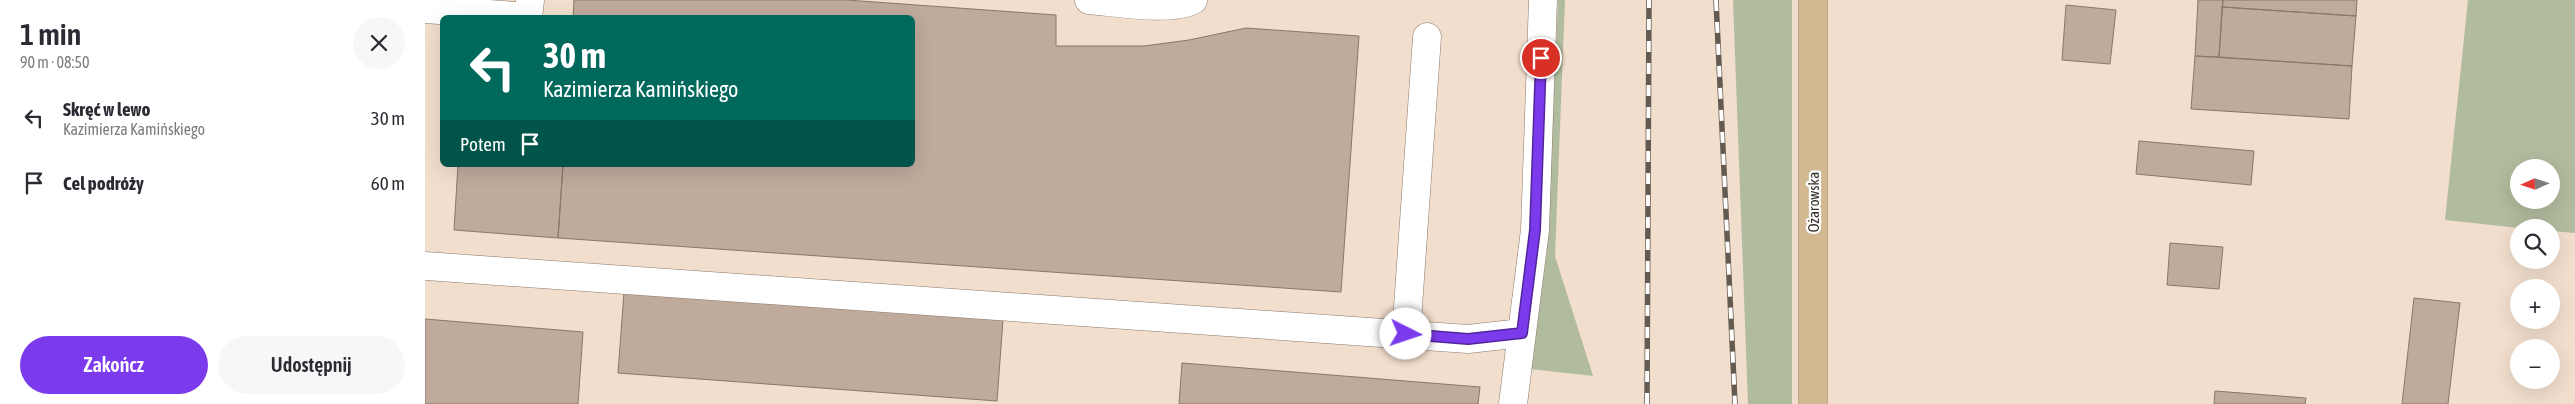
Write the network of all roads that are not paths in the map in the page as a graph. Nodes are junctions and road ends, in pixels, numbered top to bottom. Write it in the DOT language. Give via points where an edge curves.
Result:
graph roads {
  1 [pos="530,0"];
  2 [pos="1089,0"];
  3 [pos="1193,0"];
  4 [pos="1543,0"];
  5 [pos="1813,0"];
  6 [pos="425,9"];
  7 [pos="502,15"];
  8 [pos="528,15"];
  9 [pos="1427,37"];
  10 [pos="425,266"];
  11 [pos="1522,333"];
  12 [pos="1406,334"];
  13 [pos="1513,404"];
  14 [pos="1813,404"];
  1 -- 8 [label="street"];
  2 -- 3 [label="street" via="1158,5 1187,4"];
  4 -- 11 [label="street" via="1535,230"];
  5 -- 14 [label="main road, Ożarowska"];
  6 -- 7 [label="street"];
  9 -- 12 [label="street"];
  10 -- 12 [label="street"];
  11 -- 12 [label="street" via="1468,339"];
  11 -- 13 [label="street"];
}
